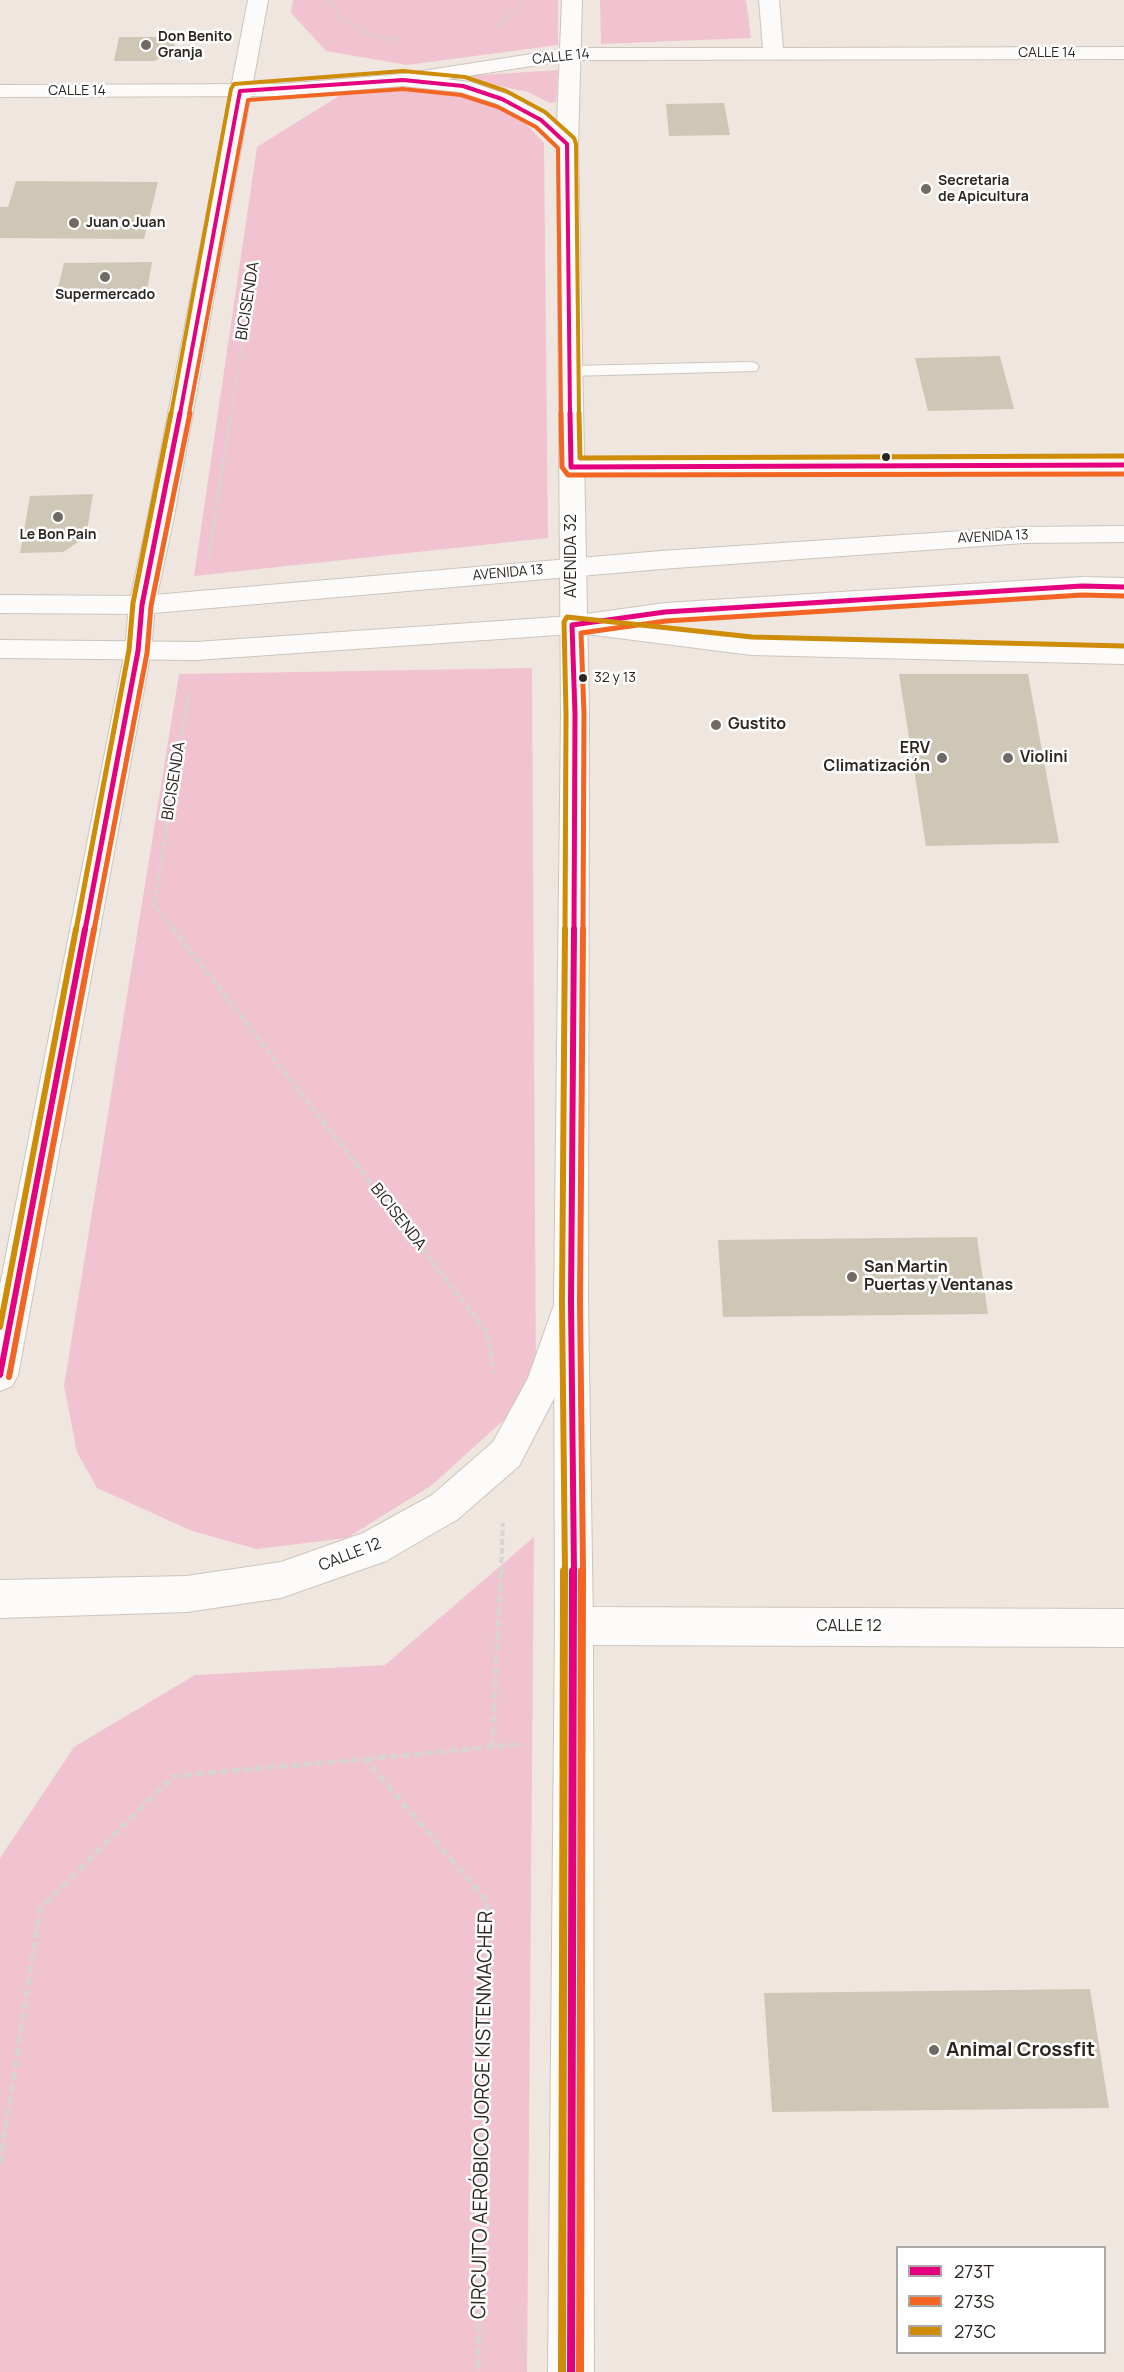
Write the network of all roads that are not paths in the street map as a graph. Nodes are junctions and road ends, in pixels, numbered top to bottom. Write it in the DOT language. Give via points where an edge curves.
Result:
graph roads {
  1 [pos="258,0"];
  2 [pos="572,0"];
  3 [pos="769,0"];
  4 [pos="773,52"];
  5 [pos="1124,53"];
  6 [pos="570,54"];
  7 [pos="404,80"];
  8 [pos="0,91"];
  9 [pos="240,91"];
  10 [pos="567,144"];
  11 [pos="750,367"];
  12 [pos="569,371"];
  13 [pos="1124,465"];
  14 [pos="571,467"];
  15 [pos="1124,534"];
  16 [pos="573,567"];
  17 [pos="1124,587"];
  18 [pos="0,604"];
  19 [pos="142,605"];
  20 [pos="572,625"];
  21 [pos="0,650"];
  22 [pos="138,651"];
  23 [pos="1124,655"];
  24 [pos="571,1300"];
  25 [pos="0,1376"];
  26 [pos="0,1599"];
  27 [pos="574,1626"];
  28 [pos="1124,1628"];
  29 [pos="571,2372"];
  1 -- 9 [label="main road"];
  2 -- 6 [label="main road, AVENIDA 32"];
  3 -- 4 [label="main road"];
  4 -- 5 [label="main road, CALLE 14"];
  4 -- 6 [label="main road, CALLE 14"];
  6 -- 7 [label="main road, CALLE 14"];
  6 -- 10 [label="main road, AVENIDA 32"];
  7 -- 9 [label="main road, CALLE 14"];
  7 -- 10 [label="main road" via="463,86 502,99 541,120"];
  8 -- 9 [label="main road, CALLE 14"];
  9 -- 19 [label="main road"];
  10 -- 12 [label="main road, AVENIDA 32"];
  11 -- 12 [label="lane"];
  12 -- 14 [label="main road, AVENIDA 32"];
  13 -- 14 [label="main road"];
  14 -- 16 [label="main road, AVENIDA 32"];
  15 -- 16 [label="main road, AVENIDA 13" via="1024,535"];
  16 -- 19 [label="main road, AVENIDA 13"];
  16 -- 20 [label="main road, AVENIDA 32"];
  17 -- 20 [label="main road" via="1082,586 665,612"];
  18 -- 19 [label="main road, AVENIDA 13"];
  19 -- 22 [label="main road"];
  20 -- 22 [label="main road" via="196,651"];
  20 -- 23 [label="main road" via="751,646"];
  20 -- 24 [label="main road, AVENIDA 32" via="575,714"];
  21 -- 22 [label="main road"];
  22 -- 25 [label="main road"];
  24 -- 26 [label="main road, CALLE 12" via="544,1383 506,1454 445,1507 373,1548 281,1580 187,1593"];
  24 -- 27 [label="main road, AVENIDA 32"];
  27 -- 28 [label="main road, CALLE 12"];
  27 -- 29 [label="main road, AVENIDA 32"];
}
